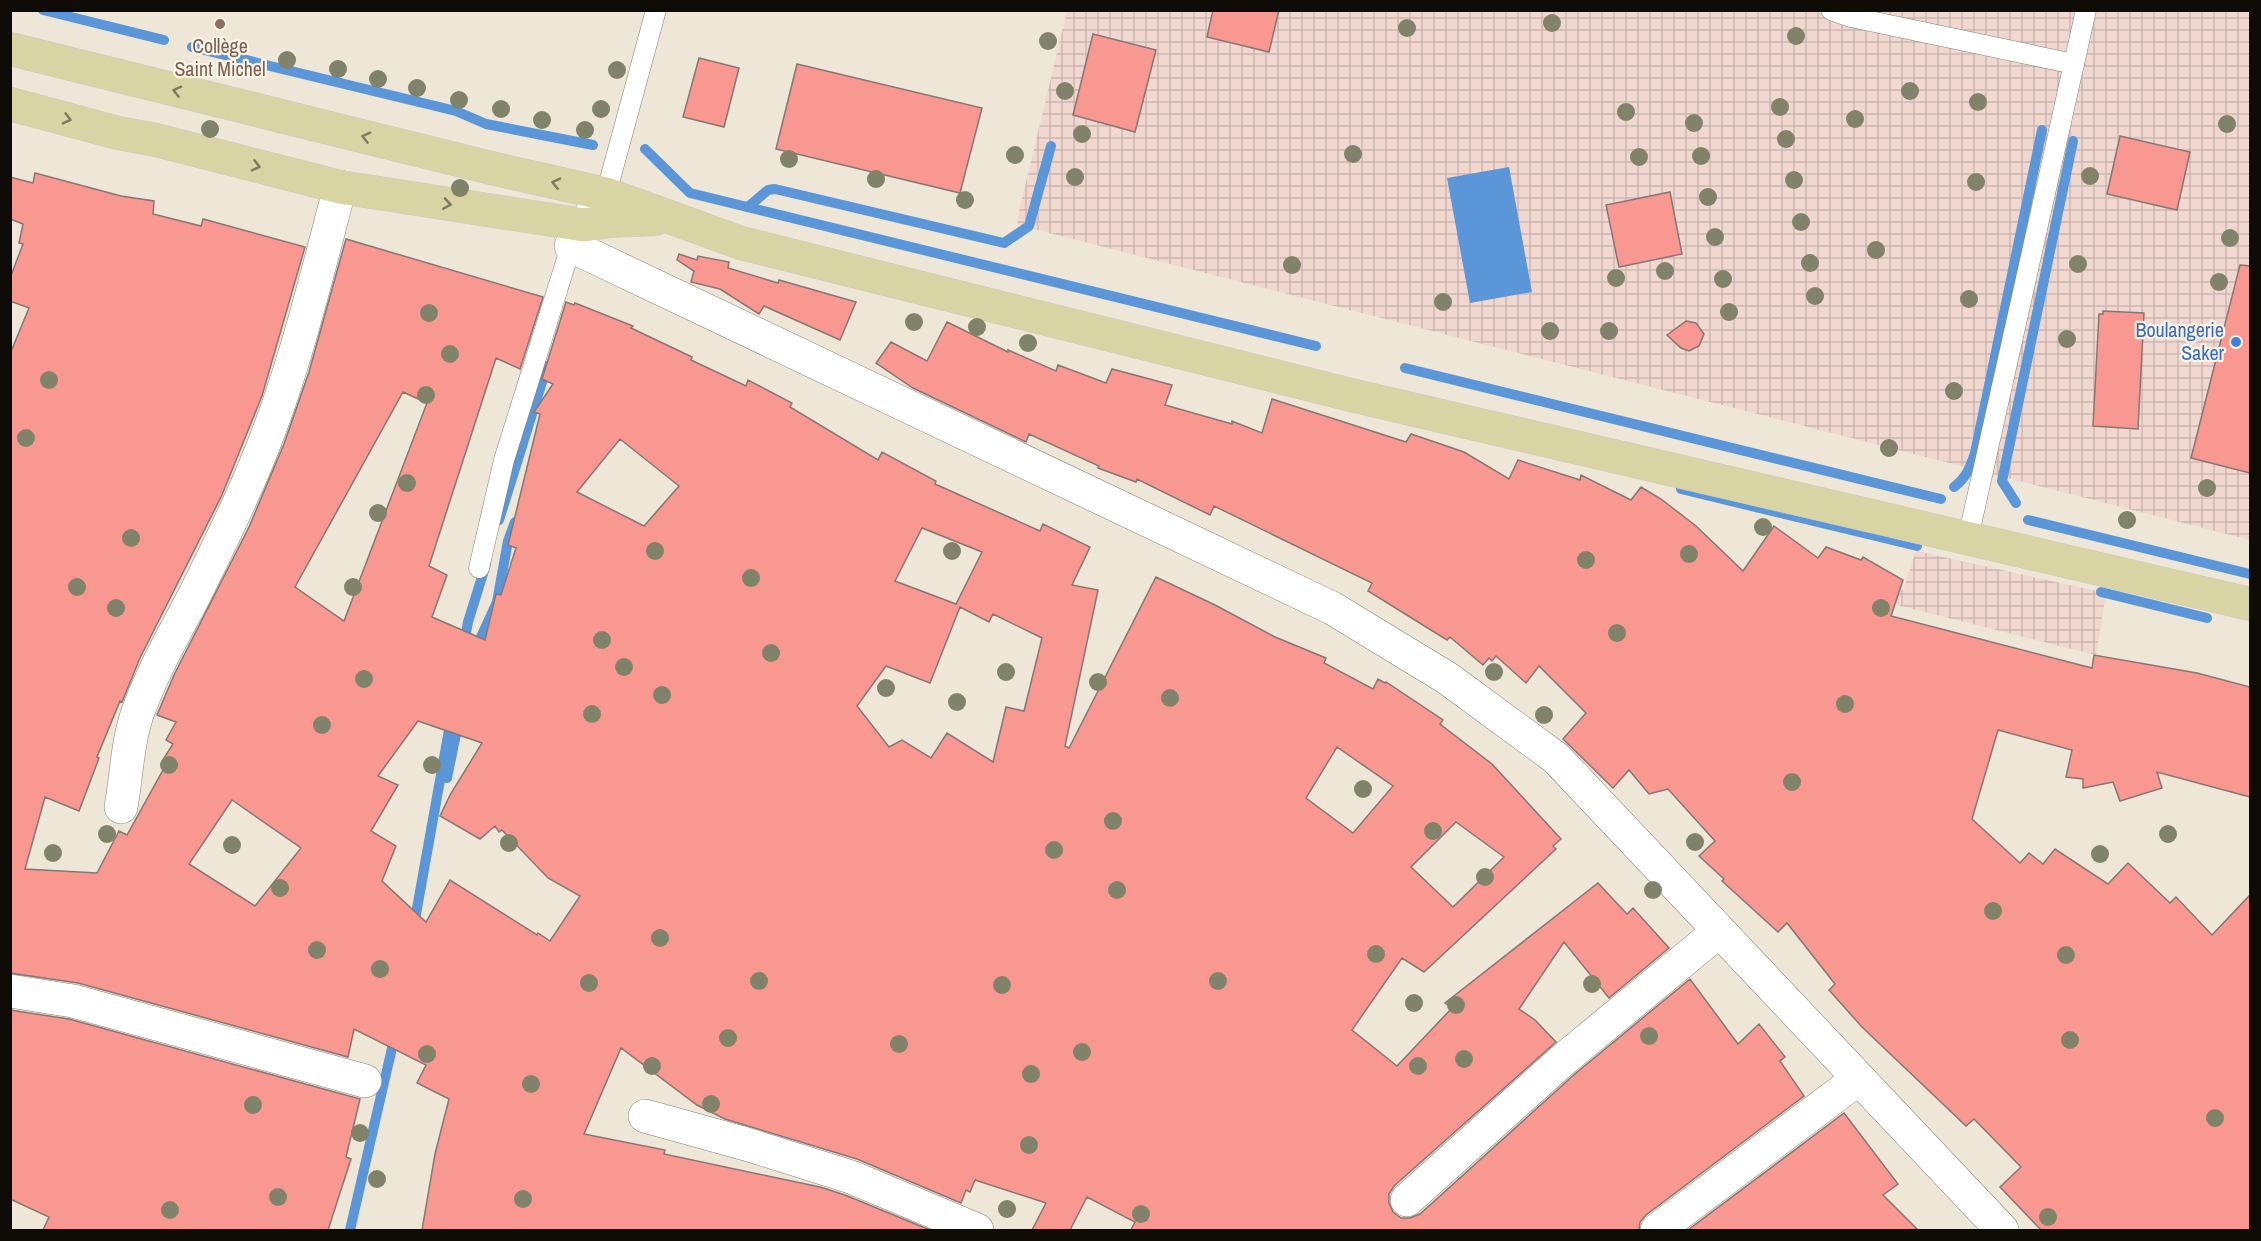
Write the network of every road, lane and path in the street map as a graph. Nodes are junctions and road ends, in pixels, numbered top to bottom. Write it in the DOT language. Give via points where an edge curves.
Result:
graph roads {
  1 [pos="656,10"];
  2 [pos="1830,10"];
  3 [pos="2086,10"];
  4 [pos="10,49"];
  5 [pos="2074,64"];
  6 [pos="10,104"];
  7 [pos="340,188"];
  8 [pos="606,194"];
  9 [pos="672,218"];
  10 [pos="577,235"];
  11 [pos="1968,538"];
  12 [pos="480,568"];
  13 [pos="2250,604"];
  14 [pos="121,807"];
  15 [pos="1719,931"];
  16 [pos="10,991"];
  17 [pos="1858,1078"];
  18 [pos="365,1081"];
  19 [pos="645,1116"];
  20 [pos="1407,1200"];
  21 [pos="976,1230"];
  22 [pos="1657,1230"];
  23 [pos="2002,1230"];
  1 -- 8 [label="lane"];
  2 -- 5 [label="lane"];
  3 -- 5 [label="lane"];
  8 -- 4 [label="main road, one-way"];
  5 -- 11 [label="lane"];
  6 -- 7 [label="main road, one-way"];
  7 -- 10 [label="main road, one-way"];
  7 -- 14 [label="street" via="292,359 254,469 139,710 129,744"];
  8 -- 9 [label="main road"];
  8 -- 10 [label="street"];
  9 -- 10 [label="main road" via="609,221"];
  9 -- 11 [label="main road" via="741,243 1355,396"];
  10 -- 12 [label="lane" via="504,460"];
  10 -- 15 [label="street" via="1332,608 1447,678 1556,758"];
  11 -- 13 [label="main road"];
  15 -- 17 [label="street"];
  15 -- 20 [label="street" via="1564,1059"];
  16 -- 18 [label="street" via="73,1000"];
  17 -- 22 [label="street"];
  17 -- 23 [label="street"];
  19 -- 21 [label="street" via="851,1177"];
}
